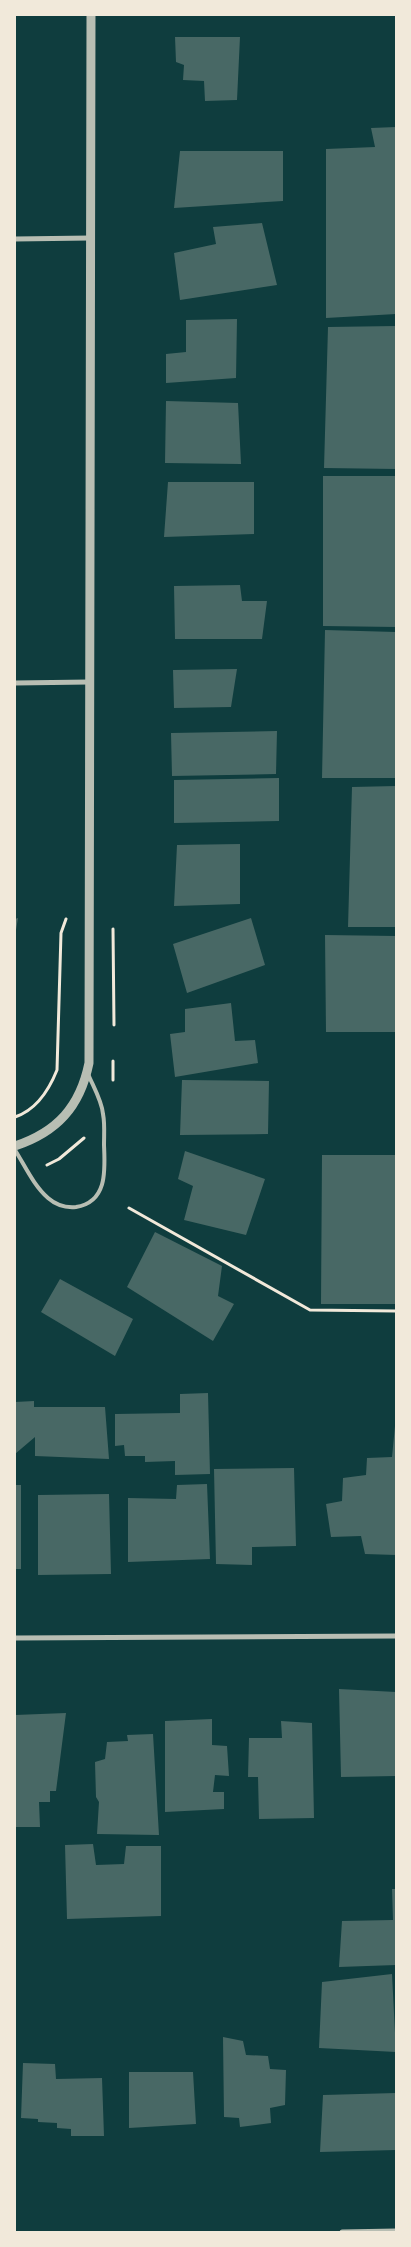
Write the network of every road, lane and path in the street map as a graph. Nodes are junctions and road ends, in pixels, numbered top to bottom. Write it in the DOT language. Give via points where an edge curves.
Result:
graph roads {
  1 [pos="90,15"];
  2 [pos="90,238"];
  3 [pos="15,239"];
  4 [pos="89,682"];
  5 [pos="15,683"];
  6 [pos="61,933"];
  7 [pos="87,1072"];
  8 [pos="15,1117"];
  9 [pos="15,1146"];
  10 [pos="15,1150"];
  11 [pos="129,1208"];
  12 [pos="396,1311"];
  13 [pos="396,1636"];
  14 [pos="15,1638"];
  15 [pos="396,2231"];
  16 [pos="342,2232"];
  1 -- 2 [label="street"];
  2 -- 3 [label="street"];
  2 -- 4 [label="street"];
  4 -- 5 [label="street"];
  4 -- 7 [label="street"];
  6 -- 8 [label="path" via="57,1070 42,1097 32,1108"];
  7 -- 9 [label="street" via="77,1100 67,1114 33,1140"];
  7 -- 10 [label="lane" via="103,1112 105,1177 94,1199 83,1206 57,1205 38,1187"];
  11 -- 12 [label="path" via="310,1310"];
  13 -- 14 [label="street"];
  15 -- 16 [label="street"];
}
